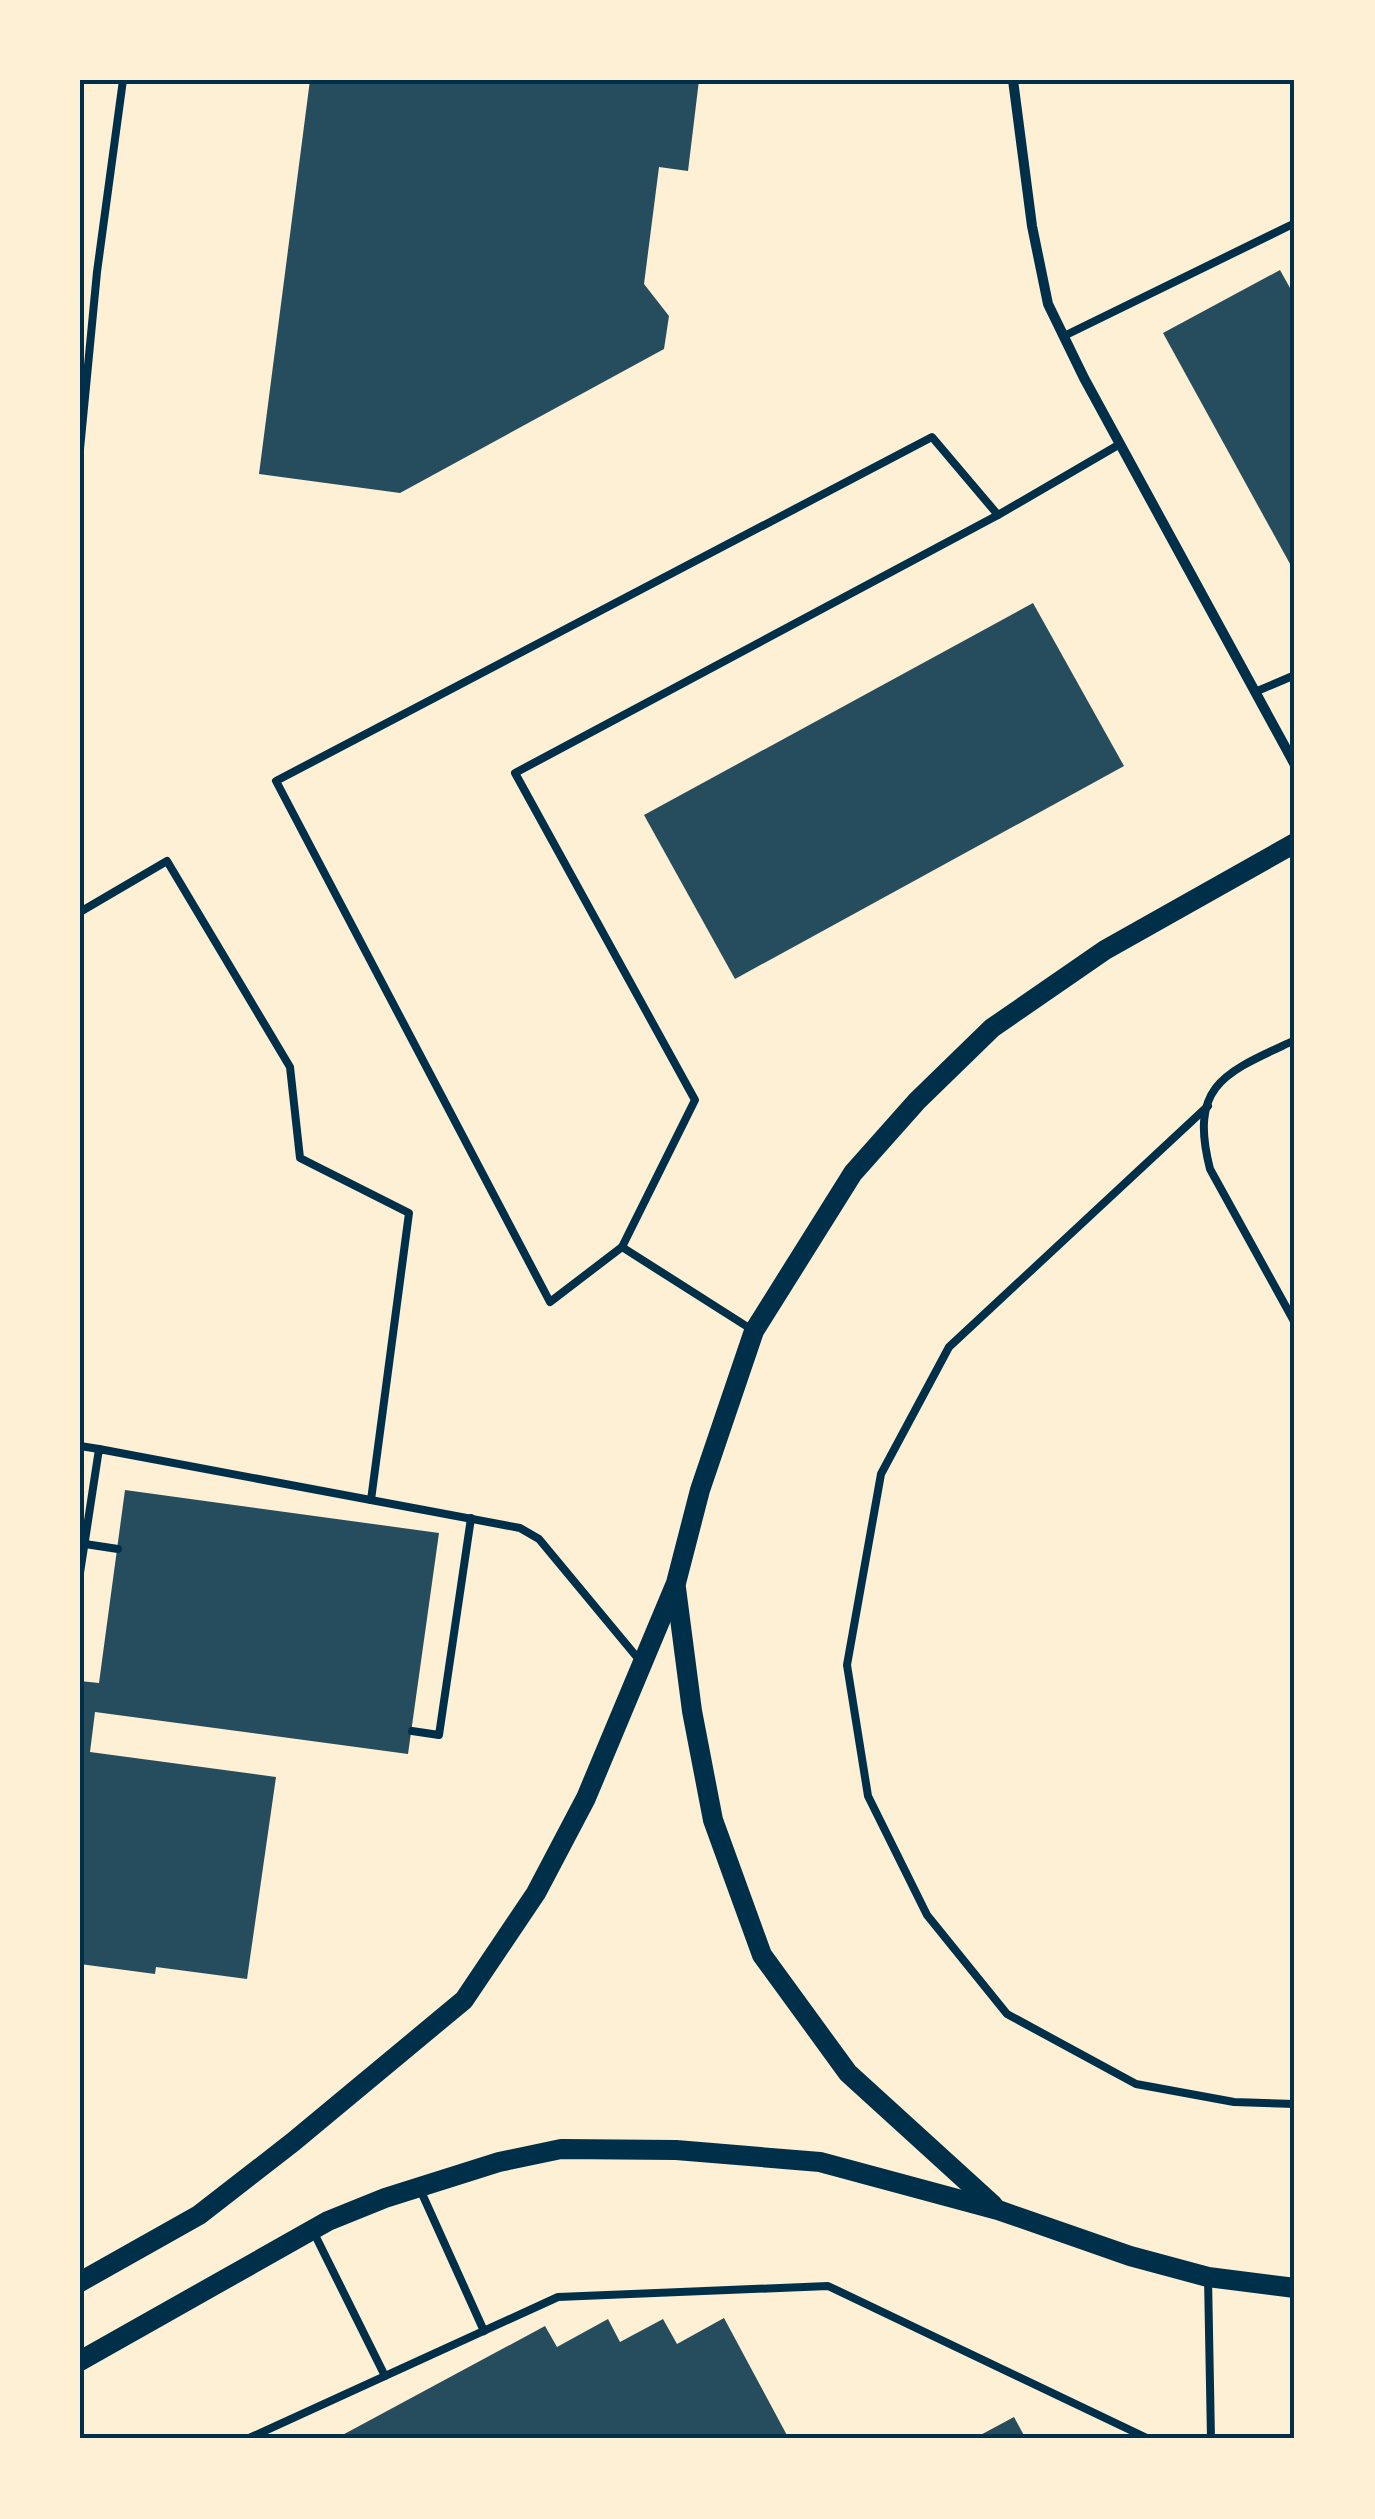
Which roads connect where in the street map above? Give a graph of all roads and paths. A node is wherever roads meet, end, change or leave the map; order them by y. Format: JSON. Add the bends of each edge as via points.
{"nodes":[{"id":1,"x":123,"y":80,"type":"edge"},
{"id":2,"x":1012,"y":80,"type":"edge"},
{"id":3,"x":1295,"y":223,"type":"edge"},
{"id":4,"x":1064,"y":336,"type":"junction"},
{"id":5,"x":1120,"y":444,"type":"junction"},
{"id":6,"x":80,"y":449,"type":"edge"},
{"id":7,"x":998,"y":514,"type":"junction"},
{"id":8,"x":1295,"y":675,"type":"edge"},
{"id":9,"x":1255,"y":692,"type":"junction"},
{"id":10,"x":1295,"y":765,"type":"edge"},
{"id":11,"x":1295,"y":843,"type":"edge"},
{"id":12,"x":80,"y":912,"type":"edge"},
{"id":13,"x":1295,"y":1040,"type":"edge"},
{"id":14,"x":1208,"y":1106,"type":"junction"},
{"id":15,"x":622,"y":1247,"type":"junction"},
{"id":16,"x":1294,"y":1318,"type":"edge"},
{"id":17,"x":754,"y":1331,"type":"junction"},
{"id":18,"x":80,"y":1446,"type":"edge"},
{"id":19,"x":99,"y":1449,"type":"junction"},
{"id":20,"x":371,"y":1500,"type":"junction"},
{"id":21,"x":471,"y":1518,"type":"junction"},
{"id":22,"x":84,"y":1544,"type":"junction"},
{"id":23,"x":118,"y":1549,"type":"dead end"},
{"id":24,"x":80,"y":1573,"type":"edge"},
{"id":25,"x":676,"y":1583,"type":"junction"},
{"id":26,"x":642,"y":1664,"type":"junction"},
{"id":27,"x":412,"y":1731,"type":"dead end"},
{"id":28,"x":1295,"y":2104,"type":"edge"},
{"id":29,"x":419,"y":2188,"type":"junction"},
{"id":30,"x":998,"y":2210,"type":"junction"},
{"id":31,"x":312,"y":2229,"type":"junction"},
{"id":32,"x":1208,"y":2277,"type":"junction"},
{"id":33,"x":80,"y":2282,"type":"edge"},
{"id":34,"x":1295,"y":2288,"type":"edge"},
{"id":35,"x":484,"y":2331,"type":"junction"},
{"id":36,"x":80,"y":2361,"type":"edge"},
{"id":37,"x":385,"y":2376,"type":"junction"},
{"id":38,"x":248,"y":2439,"type":"edge"},
{"id":39,"x":1150,"y":2439,"type":"edge"},
{"id":40,"x":1211,"y":2439,"type":"edge"}],
"edges":[{"from":1,"to":6,"type":"lane"},
{"from":2,"to":4,"type":"street","via":[[1032,226],[1048,304]]},
{"from":3,"to":4,"type":"lane"},
{"from":4,"to":5,"type":"street"},
{"from":5,"to":7,"type":"lane"},
{"from":5,"to":9,"type":"street"},
{"from":7,"to":15,"type":"lane","via":[[515,773],[695,1100]]},
{"from":7,"to":15,"type":"lane","via":[[932,437],[276,781],[550,1302]]},
{"from":8,"to":9,"type":"lane"},
{"from":9,"to":10,"type":"street"},
{"from":11,"to":17,"type":"main road","via":[[1104,950],[992,1028],[852,1173]]},
{"from":12,"to":20,"type":"lane","via":[[167,862],[290,1067],[300,1158],[410,1213]]},
{"from":13,"to":14,"type":"lane","via":[[1238,1068],[1212,1089]]},
{"from":14,"to":16,"type":"lane","via":[[1203,1142],[1210,1170]]},
{"from":14,"to":28,"type":"lane","via":[[949,1347],[881,1474],[847,1666],[868,1796],[927,1915],[1006,2014],[1136,2084],[1234,2102]]},
{"from":15,"to":17,"type":"lane"},
{"from":17,"to":25,"type":"main road"},
{"from":18,"to":19,"type":"lane"},
{"from":19,"to":20,"type":"lane"},
{"from":19,"to":22,"type":"lane"},
{"from":20,"to":21,"type":"lane"},
{"from":21,"to":26,"type":"lane","via":[[539,1538]]},
{"from":21,"to":27,"type":"lane","via":[[438,1735]]},
{"from":22,"to":23,"type":"lane"},
{"from":22,"to":24,"type":"lane"},
{"from":25,"to":26,"type":"main road"},
{"from":25,"to":30,"type":"main road","via":[[713,1820],[762,1955],[848,2073]]},
{"from":26,"to":33,"type":"main road","via":[[586,1798],[536,1893],[464,2000],[199,2215]]},
{"from":29,"to":30,"type":"main road","via":[[561,2148],[676,2150],[820,2162]]},
{"from":29,"to":31,"type":"main road"},
{"from":29,"to":35,"type":"lane"},
{"from":30,"to":32,"type":"main road"},
{"from":31,"to":36,"type":"main road"},
{"from":31,"to":37,"type":"lane"},
{"from":32,"to":34,"type":"main road"},
{"from":32,"to":40,"type":"lane"},
{"from":35,"to":37,"type":"lane"},
{"from":35,"to":39,"type":"lane","via":[[558,2298],[828,2286]]},
{"from":37,"to":38,"type":"lane"}]}
